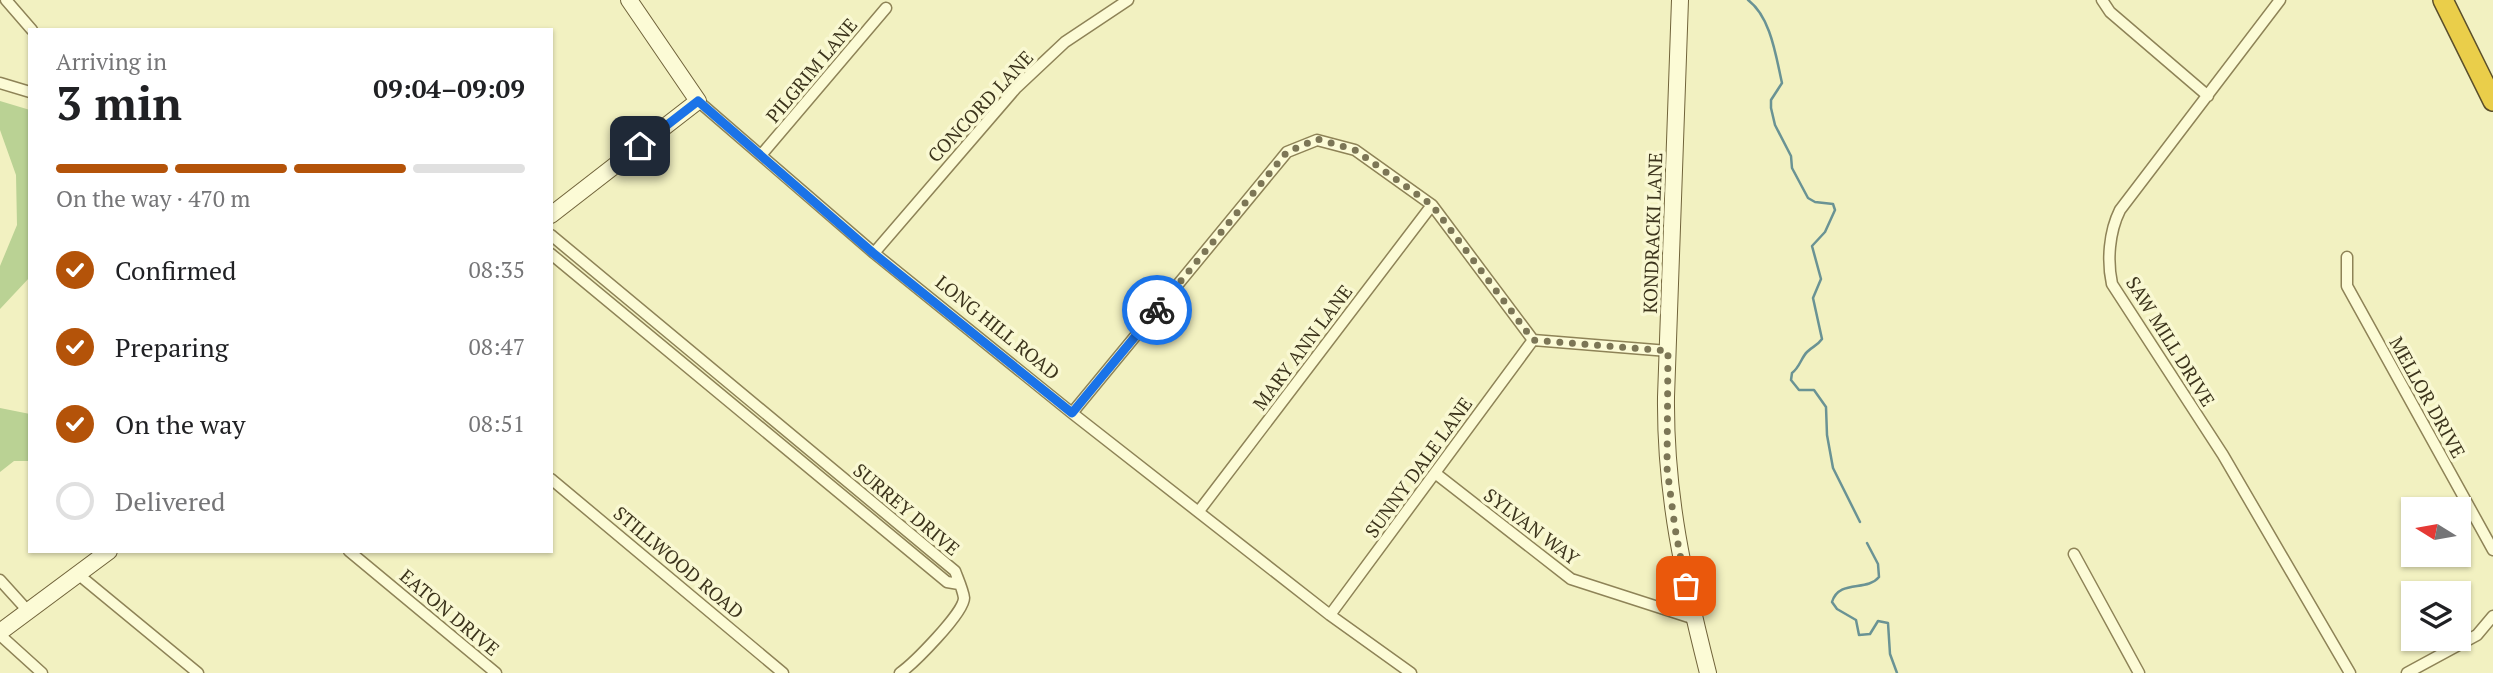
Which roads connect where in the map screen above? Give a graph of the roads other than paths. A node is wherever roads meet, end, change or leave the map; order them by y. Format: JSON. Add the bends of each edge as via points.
{"nodes":[{"id":1,"x":6,"y":0,"type":"edge"},
{"id":2,"x":629,"y":0,"type":"edge"},
{"id":3,"x":1128,"y":0,"type":"edge"},
{"id":4,"x":1680,"y":0,"type":"edge"},
{"id":5,"x":2102,"y":0,"type":"edge"},
{"id":6,"x":2280,"y":0,"type":"edge"},
{"id":7,"x":2443,"y":0,"type":"edge"},
{"id":8,"x":886,"y":8,"type":"dead end"},
{"id":9,"x":30,"y":28,"type":"edge"},
{"id":10,"x":0,"y":83,"type":"edge"},
{"id":11,"x":28,"y":91,"type":"edge"},
{"id":12,"x":2208,"y":96,"type":"junction"},
{"id":13,"x":698,"y":101,"type":"junction"},
{"id":14,"x":2493,"y":101,"type":"edge"},
{"id":15,"x":762,"y":154,"type":"junction"},
{"id":16,"x":1432,"y":205,"type":"junction"},
{"id":17,"x":553,"y":213,"type":"edge"},
{"id":18,"x":553,"y":237,"type":"edge"},
{"id":19,"x":873,"y":253,"type":"junction"},
{"id":20,"x":553,"y":256,"type":"edge"},
{"id":21,"x":2347,"y":257,"type":"dead end"},
{"id":22,"x":1533,"y":340,"type":"junction"},
{"id":23,"x":1668,"y":351,"type":"junction"},
{"id":24,"x":1072,"y":413,"type":"junction"},
{"id":25,"x":1435,"y":473,"type":"junction"},
{"id":26,"x":553,"y":481,"type":"edge"},
{"id":27,"x":1199,"y":511,"type":"junction"},
{"id":28,"x":2493,"y":550,"type":"edge"},
{"id":29,"x":106,"y":553,"type":"edge"},
{"id":30,"x":351,"y":553,"type":"edge"},
{"id":31,"x":2074,"y":554,"type":"dead end"},
{"id":32,"x":79,"y":575,"type":"junction"},
{"id":33,"x":0,"y":580,"type":"edge"},
{"id":34,"x":959,"y":584,"type":"junction"},
{"id":35,"x":28,"y":611,"type":"junction"},
{"id":36,"x":1330,"y":615,"type":"junction"},
{"id":37,"x":2493,"y":616,"type":"edge"},
{"id":38,"x":1695,"y":619,"type":"junction"},
{"id":39,"x":0,"y":633,"type":"edge"},
{"id":40,"x":42,"y":673,"type":"edge"},
{"id":41,"x":198,"y":673,"type":"edge"},
{"id":42,"x":496,"y":673,"type":"edge"},
{"id":43,"x":783,"y":673,"type":"edge"},
{"id":44,"x":900,"y":673,"type":"edge"},
{"id":45,"x":1411,"y":673,"type":"edge"},
{"id":46,"x":1708,"y":673,"type":"edge"},
{"id":47,"x":2139,"y":673,"type":"edge"},
{"id":48,"x":2350,"y":673,"type":"edge"},
{"id":49,"x":2407,"y":673,"type":"edge"}],
"edges":[{"from":1,"to":9,"type":"street"},
{"from":2,"to":13,"type":"main road","name":"LONG HILL ROAD"},
{"from":3,"to":19,"type":"street","name":"CONCORD LANE","via":[[1065,42],[1016,88]]},
{"from":4,"to":23,"type":"main road","name":"KONDRACKI LANE"},
{"from":5,"to":12,"type":"street","via":[[2110,12]]},
{"from":6,"to":12,"type":"street","name":"SAW MILL DRIVE"},
{"from":7,"to":14,"type":"highway"},
{"from":8,"to":15,"type":"street","name":"PILGRIM LANE"},
{"from":10,"to":11,"type":"street"},
{"from":12,"to":48,"type":"street","name":"SAW MILL DRIVE","via":[[2118,215],[2109,258],[2112,284],[2223,455]]},
{"from":13,"to":15,"type":"street","name":"LONG HILL ROAD"},
{"from":13,"to":17,"type":"main road"},
{"from":15,"to":19,"type":"street","name":"LONG HILL ROAD"},
{"from":16,"to":22,"type":"street"},
{"from":16,"to":24,"type":"street","via":[[1355,150],[1317,139],[1287,152]]},
{"from":16,"to":27,"type":"street","name":"MARY ANN LANE"},
{"from":18,"to":34,"type":"street","name":"SURREY DRIVE","via":[[955,571]]},
{"from":19,"to":24,"type":"street","name":"LONG HILL ROAD"},
{"from":20,"to":34,"type":"street","name":"SURREY DRIVE","via":[[947,582]]},
{"from":21,"to":28,"type":"street","name":"MELLOR DRIVE","via":[[2347,286]]},
{"from":22,"to":23,"type":"street"},
{"from":22,"to":25,"type":"street","name":"SUNNY DALE LANE"},
{"from":23,"to":38,"type":"main road","name":"KONDRACKI LANE","via":[[1669,485]]},
{"from":24,"to":27,"type":"street","name":"LONG HILL ROAD"},
{"from":25,"to":36,"type":"street","name":"SUNNY DALE LANE"},
{"from":25,"to":38,"type":"street","name":"SYLVAN WAY","via":[[1571,579]]},
{"from":26,"to":43,"type":"street","name":"STILLWOOD ROAD"},
{"from":27,"to":36,"type":"street","name":"LONG HILL ROAD"},
{"from":29,"to":32,"type":"main road"},
{"from":30,"to":42,"type":"street","name":"EATON DRIVE"},
{"from":31,"to":47,"type":"street"},
{"from":32,"to":35,"type":"main road"},
{"from":32,"to":41,"type":"street"},
{"from":33,"to":35,"type":"street"},
{"from":34,"to":44,"type":"street","via":[[964,598],[960,609],[919,659]]},
{"from":35,"to":39,"type":"main road"},
{"from":36,"to":45,"type":"street","name":"LONG HILL ROAD"},
{"from":37,"to":49,"type":"street","via":[[2477,635]]},
{"from":38,"to":46,"type":"main road","name":"KONDRACKI LANE"},
{"from":39,"to":40,"type":"street"}]}
